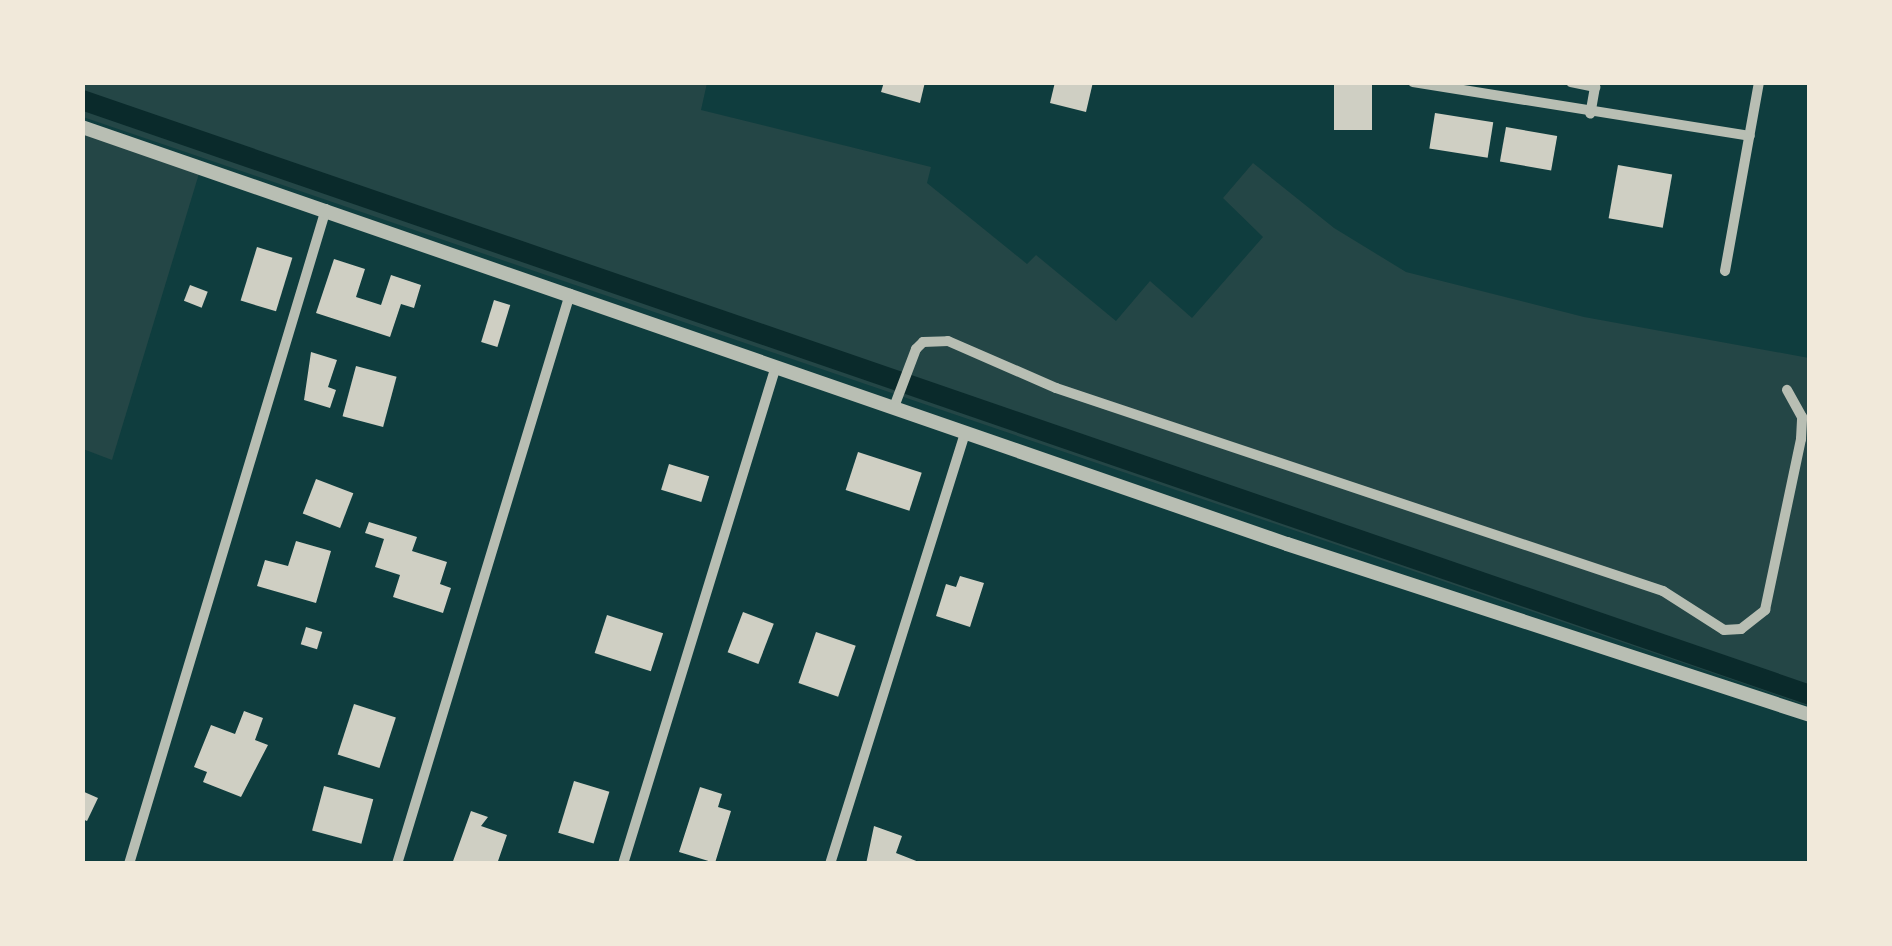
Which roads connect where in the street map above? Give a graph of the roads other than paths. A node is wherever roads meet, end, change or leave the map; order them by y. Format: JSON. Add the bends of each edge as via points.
{"nodes":[{"id":1,"x":1413,"y":82,"type":"edge"},
{"id":2,"x":1571,"y":82,"type":"edge"},
{"id":3,"x":1760,"y":82,"type":"edge"},
{"id":4,"x":1590,"y":114,"type":"junction"},
{"id":5,"x":82,"y":128,"type":"edge"},
{"id":6,"x":1750,"y":136,"type":"junction"},
{"id":7,"x":326,"y":209,"type":"junction"},
{"id":8,"x":1725,"y":271,"type":"dead end"},
{"id":9,"x":570,"y":294,"type":"junction"},
{"id":10,"x":776,"y":366,"type":"junction"},
{"id":11,"x":1787,"y":390,"type":"dead end"},
{"id":12,"x":894,"y":407,"type":"junction"},
{"id":13,"x":965,"y":432,"type":"junction"},
{"id":14,"x":1810,"y":715,"type":"edge"},
{"id":15,"x":130,"y":864,"type":"edge"},
{"id":16,"x":396,"y":864,"type":"edge"},
{"id":17,"x":623,"y":864,"type":"edge"},
{"id":18,"x":830,"y":864,"type":"edge"}],
"edges":[{"from":1,"to":4,"type":"street"},
{"from":2,"to":4,"type":"street","via":[[1595,87]]},
{"from":3,"to":6,"type":"street"},
{"from":4,"to":6,"type":"street"},
{"from":5,"to":7,"type":"street"},
{"from":6,"to":8,"type":"street"},
{"from":7,"to":9,"type":"street"},
{"from":7,"to":15,"type":"street"},
{"from":9,"to":10,"type":"street"},
{"from":9,"to":16,"type":"street"},
{"from":10,"to":12,"type":"street"},
{"from":10,"to":17,"type":"street"},
{"from":11,"to":12,"type":"street","via":[[1802,417],[1802,439],[1765,610],[1741,629],[1724,630],[1663,590],[1056,388],[948,341],[923,342]]},
{"from":12,"to":13,"type":"street"},
{"from":13,"to":14,"type":"street"},
{"from":13,"to":18,"type":"street"}]}
